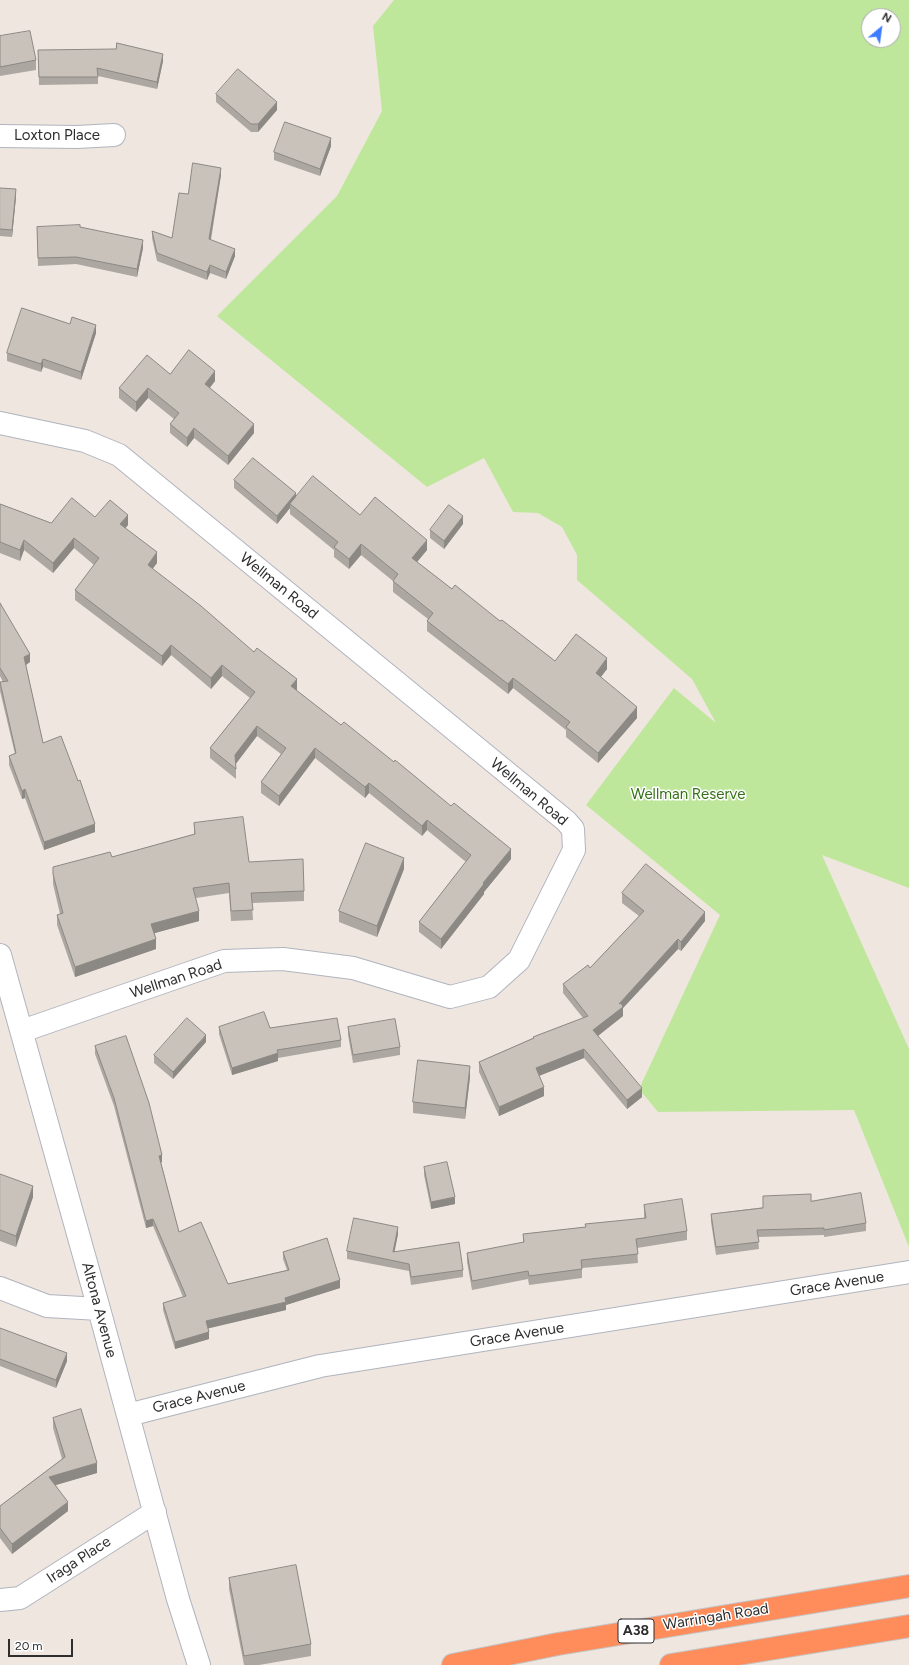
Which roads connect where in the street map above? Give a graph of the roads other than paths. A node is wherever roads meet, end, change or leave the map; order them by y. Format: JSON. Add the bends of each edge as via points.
{"nodes":[{"id":1,"x":114,"y":135,"type":"dead end"},
{"id":2,"x":0,"y":136,"type":"edge"},
{"id":3,"x":0,"y":423,"type":"edge"},
{"id":4,"x":2,"y":967,"type":"edge"},
{"id":5,"x":22,"y":1031,"type":"junction"},
{"id":6,"x":909,"y":1272,"type":"edge"},
{"id":7,"x":0,"y":1288,"type":"edge"},
{"id":8,"x":99,"y":1309,"type":"junction"},
{"id":9,"x":128,"y":1415,"type":"junction"},
{"id":10,"x":155,"y":1512,"type":"junction"},
{"id":11,"x":909,"y":1586,"type":"edge"},
{"id":12,"x":0,"y":1600,"type":"edge"},
{"id":13,"x":909,"y":1626,"type":"edge"},
{"id":14,"x":199,"y":1665,"type":"edge"},
{"id":15,"x":453,"y":1665,"type":"edge"},
{"id":16,"x":671,"y":1665,"type":"edge"}],
"edges":[{"from":1,"to":2,"type":"street","name":"Loxton Place"},
{"from":3,"to":5,"type":"street","name":"Wellman Road","via":[[85,441],[120,455],[566,821],[573,829],[574,850],[519,960],[489,987],[450,997],[353,968],[283,959],[224,962]]},
{"from":4,"to":5,"type":"street","name":"Altona Avenue"},
{"from":5,"to":8,"type":"street","name":"Altona Avenue"},
{"from":6,"to":9,"type":"street","name":"Grace Avenue","via":[[320,1366]]},
{"from":7,"to":8,"type":"street","via":[[47,1306]]},
{"from":8,"to":9,"type":"street","name":"Altona Avenue"},
{"from":9,"to":10,"type":"street","name":"Altona Avenue"},
{"from":10,"to":12,"type":"street","name":"Iraga Place","via":[[20,1598]]},
{"from":10,"to":14,"type":"street","name":"Altona Avenue"},
{"from":11,"to":15,"type":"highway","name":"Warringah Road","number":"A38","via":[[558,1644]]},
{"from":13,"to":16,"type":"highway"}]}
